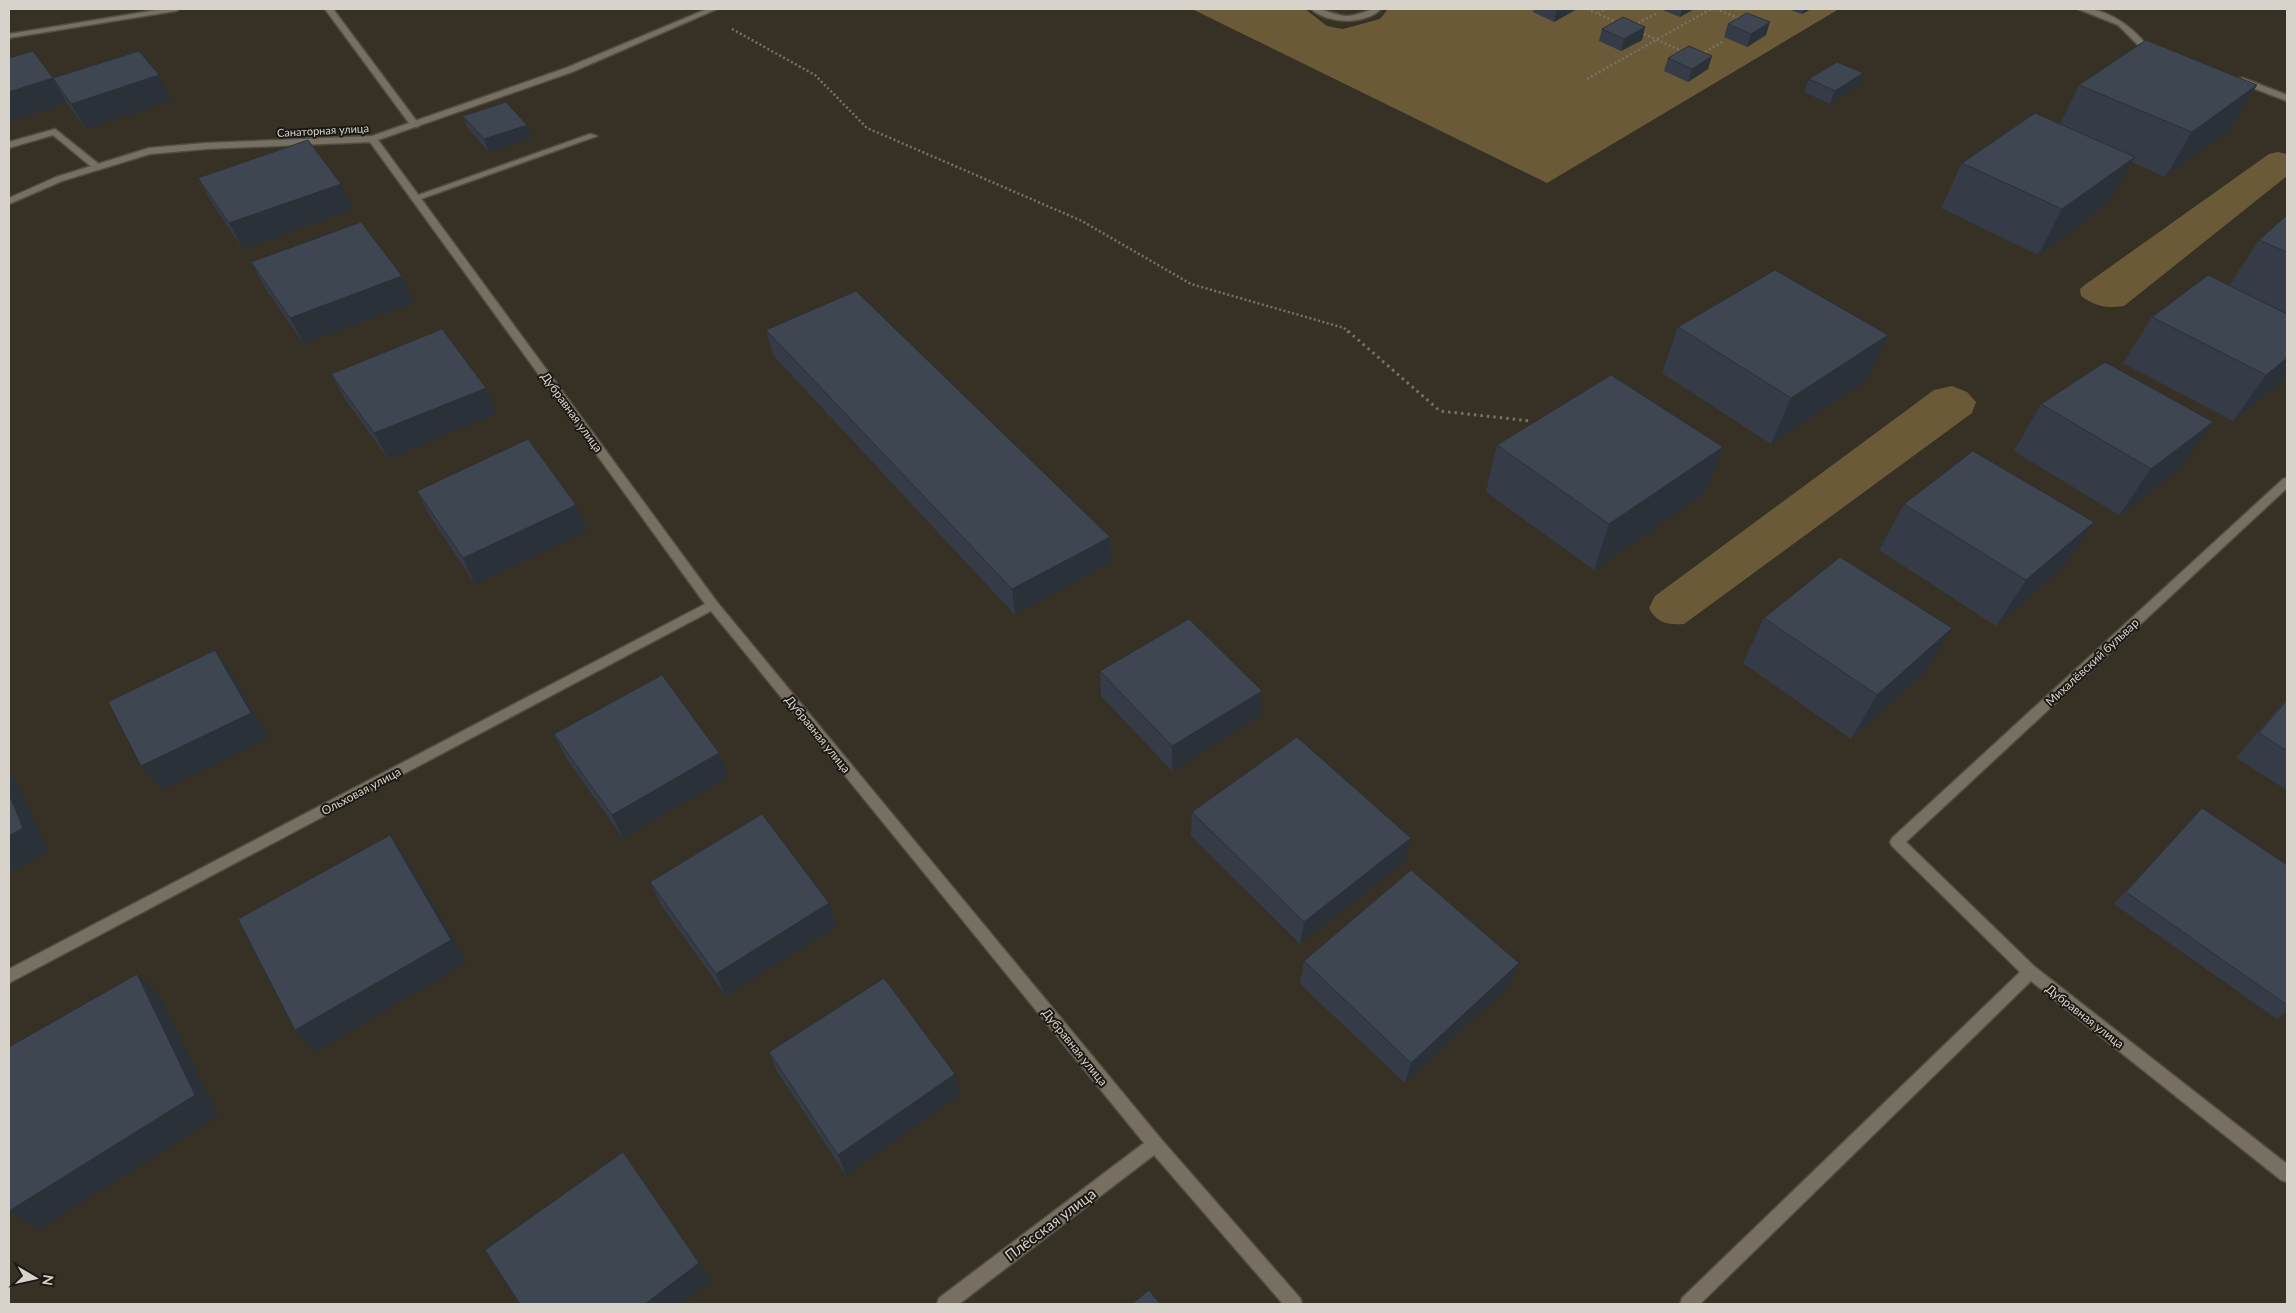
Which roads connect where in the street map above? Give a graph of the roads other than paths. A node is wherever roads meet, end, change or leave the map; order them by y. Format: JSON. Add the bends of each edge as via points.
{"nodes":[{"id":1,"x":176,"y":9,"type":"edge"},
{"id":2,"x":329,"y":9,"type":"edge"},
{"id":3,"x":713,"y":9,"type":"edge"},
{"id":4,"x":1315,"y":9,"type":"edge"},
{"id":5,"x":1377,"y":9,"type":"edge"},
{"id":6,"x":2082,"y":9,"type":"edge"},
{"id":7,"x":9,"y":36,"type":"edge"},
{"id":8,"x":2150,"y":46,"type":"edge"},
{"id":9,"x":2232,"y":77,"type":"edge"},
{"id":10,"x":2287,"y":98,"type":"edge"},
{"id":11,"x":415,"y":125,"type":"junction"},
{"id":12,"x":593,"y":136,"type":"dead end"},
{"id":13,"x":373,"y":139,"type":"junction"},
{"id":14,"x":9,"y":145,"type":"edge"},
{"id":15,"x":97,"y":167,"type":"junction"},
{"id":16,"x":415,"y":198,"type":"junction"},
{"id":17,"x":9,"y":201,"type":"edge"},
{"id":18,"x":2287,"y":482,"type":"edge"},
{"id":19,"x":713,"y":605,"type":"junction"},
{"id":20,"x":1897,"y":842,"type":"joint"},
{"id":21,"x":2030,"y":972,"type":"junction"},
{"id":22,"x":9,"y":976,"type":"edge"},
{"id":23,"x":1155,"y":1144,"type":"junction"},
{"id":24,"x":2287,"y":1174,"type":"edge"},
{"id":25,"x":945,"y":1304,"type":"edge"},
{"id":26,"x":1294,"y":1304,"type":"edge"},
{"id":27,"x":1688,"y":1304,"type":"edge"}],
"edges":[{"from":1,"to":7,"type":"street"},
{"from":2,"to":11,"type":"street"},
{"from":3,"to":11,"type":"street","name":"Санаторная улица","via":[[569,70]]},
{"from":4,"to":5,"type":"street","via":[[1344,18],[1367,15]]},
{"from":6,"to":8,"type":"street","via":[[2121,23]]},
{"from":9,"to":10,"type":"street"},
{"from":11,"to":13,"type":"street","name":"Санаторная улица"},
{"from":12,"to":16,"type":"street"},
{"from":13,"to":15,"type":"street","name":"Санаторная улица","via":[[159,150]]},
{"from":13,"to":16,"type":"street","name":"Дубравная улица"},
{"from":14,"to":15,"type":"street","via":[[55,132]]},
{"from":15,"to":17,"type":"street","name":"Санаторная улица","via":[[59,178]]},
{"from":16,"to":19,"type":"street","name":"Дубравная улица"},
{"from":18,"to":20,"type":"street","name":"Михалёвский бульвар"},
{"from":19,"to":22,"type":"street","name":"Ольховая улица"},
{"from":19,"to":23,"type":"street","name":"Дубравная улица"},
{"from":20,"to":21,"type":"street","name":"Дубравная улица"},
{"from":21,"to":24,"type":"street","name":"Дубравная улица"},
{"from":21,"to":27,"type":"street"},
{"from":23,"to":25,"type":"street","name":"Плёсская улица"},
{"from":23,"to":26,"type":"street","name":"Дубравная улица"}]}
